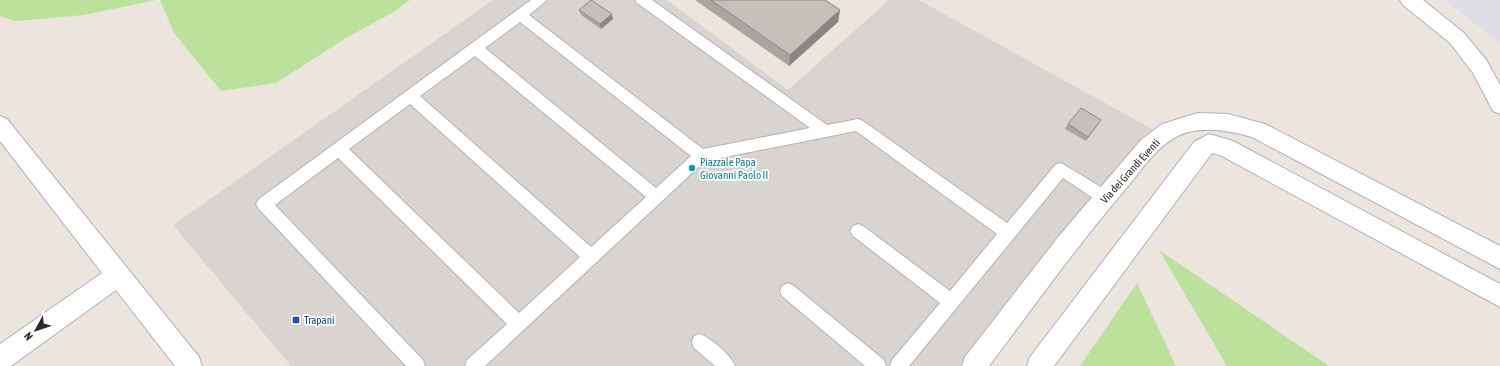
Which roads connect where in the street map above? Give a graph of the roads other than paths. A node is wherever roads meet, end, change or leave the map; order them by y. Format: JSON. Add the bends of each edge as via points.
{"nodes":[{"id":1,"x":540,"y":0,"type":"edge"},
{"id":2,"x":642,"y":0,"type":"edge"},
{"id":3,"x":1410,"y":0,"type":"edge"},
{"id":4,"x":520,"y":15,"type":"junction"},
{"id":5,"x":475,"y":48,"type":"junction"},
{"id":6,"x":410,"y":96,"type":"junction"},
{"id":7,"x":1500,"y":104,"type":"edge"},
{"id":8,"x":0,"y":125,"type":"edge"},
{"id":9,"x":825,"y":131,"type":"junction"},
{"id":10,"x":339,"y":149,"type":"junction"},
{"id":11,"x":701,"y":156,"type":"junction"},
{"id":12,"x":656,"y":197,"type":"junction"},
{"id":13,"x":1104,"y":197,"type":"junction"},
{"id":14,"x":858,"y":231,"type":"dead end"},
{"id":15,"x":1008,"y":233,"type":"junction"},
{"id":16,"x":1455,"y":234,"type":"junction"},
{"id":17,"x":591,"y":257,"type":"junction"},
{"id":18,"x":1500,"y":258,"type":"edge"},
{"id":19,"x":1442,"y":264,"type":"junction"},
{"id":20,"x":118,"y":275,"type":"junction"},
{"id":21,"x":788,"y":291,"type":"dead end"},
{"id":22,"x":1500,"y":296,"type":"edge"},
{"id":23,"x":951,"y":302,"type":"junction"},
{"id":24,"x":519,"y":324,"type":"junction"},
{"id":25,"x":700,"y":342,"type":"dead end"},
{"id":26,"x":0,"y":359,"type":"edge"},
{"id":27,"x":190,"y":366,"type":"edge"},
{"id":28,"x":416,"y":366,"type":"edge"},
{"id":29,"x":473,"y":366,"type":"edge"},
{"id":30,"x":727,"y":366,"type":"edge"},
{"id":31,"x":878,"y":366,"type":"edge"},
{"id":32,"x":898,"y":366,"type":"edge"},
{"id":33,"x":974,"y":366,"type":"edge"},
{"id":34,"x":1039,"y":366,"type":"edge"}],
"edges":[{"from":1,"to":4,"type":"lane"},
{"from":2,"to":9,"type":"lane"},
{"from":3,"to":7,"type":"street","via":[[1457,38],[1480,67]]},
{"from":4,"to":5,"type":"lane"},
{"from":4,"to":11,"type":"lane"},
{"from":5,"to":6,"type":"lane"},
{"from":5,"to":12,"type":"lane"},
{"from":6,"to":10,"type":"lane"},
{"from":6,"to":17,"type":"lane"},
{"from":8,"to":20,"type":"street"},
{"from":9,"to":11,"type":"lane"},
{"from":9,"to":15,"type":"lane","via":[[858,125]]},
{"from":10,"to":24,"type":"lane"},
{"from":10,"to":28,"type":"lane","via":[[264,204]]},
{"from":11,"to":12,"type":"lane"},
{"from":12,"to":17,"type":"lane"},
{"from":13,"to":15,"type":"lane","via":[[1061,169]]},
{"from":13,"to":16,"type":"street","name":"Via dei Grandi Eventi","via":[[1155,140],[1176,127],[1227,121],[1258,130]]},
{"from":13,"to":33,"type":"street","name":"Via dei Grandi Eventi"},
{"from":14,"to":23,"type":"lane"},
{"from":15,"to":23,"type":"lane"},
{"from":16,"to":18,"type":"street","name":"Via dei Grandi Eventi"},
{"from":16,"to":19,"type":"street"},
{"from":17,"to":24,"type":"lane"},
{"from":19,"to":22,"type":"street"},
{"from":19,"to":34,"type":"street","via":[[1225,147],[1209,143],[1202,148]]},
{"from":20,"to":26,"type":"street"},
{"from":20,"to":27,"type":"street"},
{"from":21,"to":31,"type":"lane"},
{"from":23,"to":32,"type":"lane"},
{"from":24,"to":29,"type":"lane"},
{"from":25,"to":30,"type":"lane"}]}
